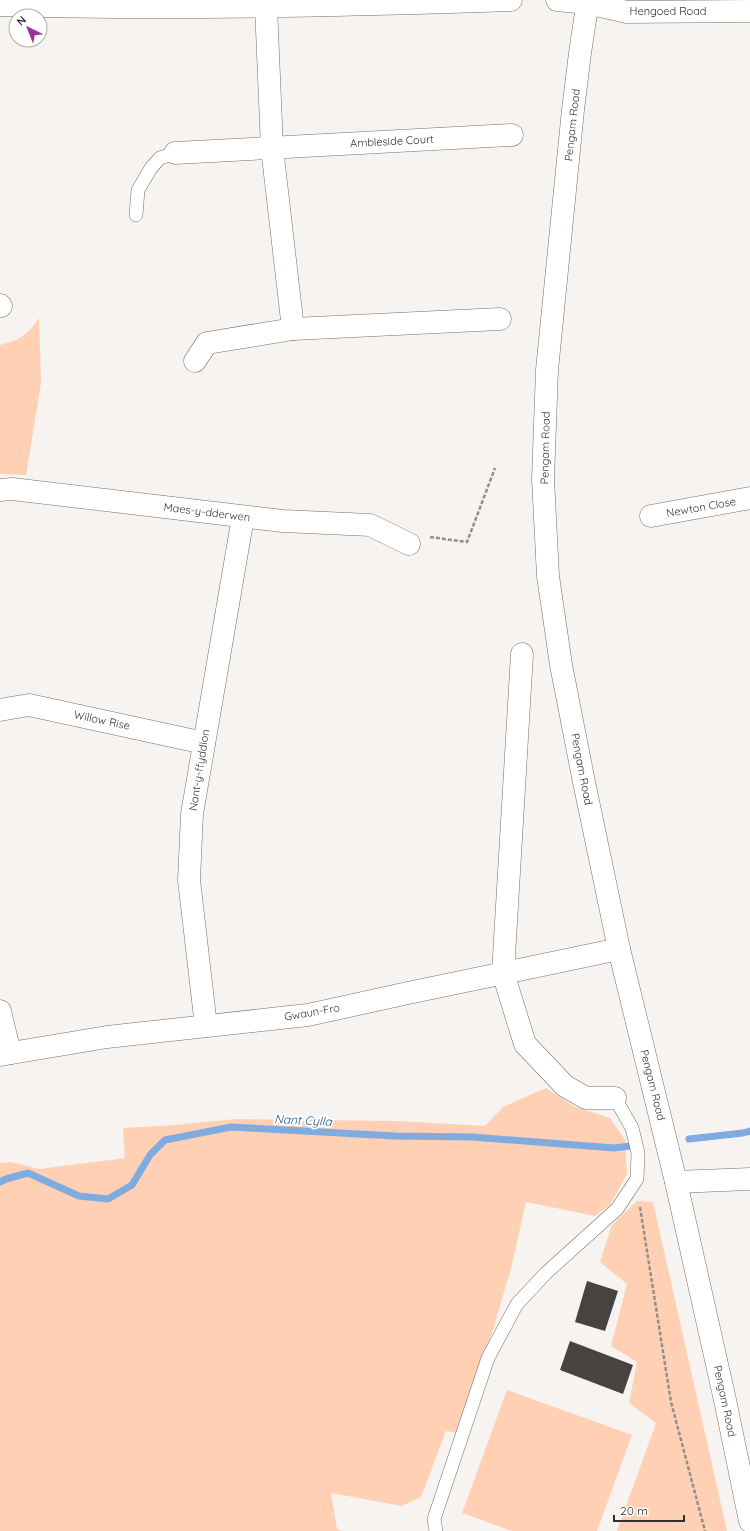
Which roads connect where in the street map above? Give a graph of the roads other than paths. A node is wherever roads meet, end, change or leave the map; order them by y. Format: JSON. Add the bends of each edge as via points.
{"nodes":[{"id":1,"x":511,"y":0,"type":"edge"},
{"id":2,"x":557,"y":0,"type":"edge"},
{"id":3,"x":407,"y":2,"type":"edge"},
{"id":4,"x":587,"y":2,"type":"edge"},
{"id":5,"x":159,"y":4,"type":"edge"},
{"id":6,"x":0,"y":5,"type":"edge"},
{"id":7,"x":688,"y":5,"type":"edge"},
{"id":8,"x":266,"y":6,"type":"junction"},
{"id":9,"x":750,"y":11,"type":"edge"},
{"id":10,"x":512,"y":135,"type":"dead end"},
{"id":11,"x":272,"y":148,"type":"junction"},
{"id":12,"x":176,"y":153,"type":"joint"},
{"id":13,"x":136,"y":215,"type":"dead end"},
{"id":14,"x":500,"y":319,"type":"dead end"},
{"id":15,"x":293,"y":329,"type":"junction"},
{"id":16,"x":195,"y":362,"type":"dead end"},
{"id":17,"x":0,"y":490,"type":"edge"},
{"id":18,"x":750,"y":498,"type":"edge"},
{"id":19,"x":651,"y":516,"type":"dead end"},
{"id":20,"x":243,"y":517,"type":"junction"},
{"id":21,"x":409,"y":544,"type":"road end"},
{"id":22,"x":522,"y":654,"type":"dead end"},
{"id":23,"x":0,"y":710,"type":"edge"},
{"id":24,"x":204,"y":743,"type":"junction"},
{"id":25,"x":620,"y":949,"type":"junction"},
{"id":26,"x":504,"y":973,"type":"junction"},
{"id":27,"x":0,"y":1011,"type":"edge"},
{"id":28,"x":206,"y":1026,"type":"junction"},
{"id":29,"x":5,"y":1054,"type":"edge"},
{"id":30,"x":614,"y":1098,"type":"joint"},
{"id":31,"x":750,"y":1179,"type":"edge"},
{"id":32,"x":676,"y":1182,"type":"junction"},
{"id":33,"x":750,"y":1521,"type":"edge"},
{"id":34,"x":436,"y":1531,"type":"edge"}],
"edges":[{"from":1,"to":3,"type":"street"},
{"from":2,"to":4,"type":"street","name":"Hengoed Road"},
{"from":3,"to":8,"type":"street"},
{"from":4,"to":7,"type":"street","name":"Hengoed Road","via":[[627,12]]},
{"from":4,"to":25,"type":"street","name":"Pengam Road","via":[[577,75],[547,370],[544,479],[548,576],[561,665]]},
{"from":5,"to":6,"type":"street","via":[[89,8]]},
{"from":5,"to":8,"type":"street"},
{"from":7,"to":9,"type":"street","name":"Hengoed Road"},
{"from":8,"to":11,"type":"street"},
{"from":10,"to":11,"type":"street","name":"Ambleside Court"},
{"from":11,"to":12,"type":"street","name":"Ambleside Court"},
{"from":11,"to":15,"type":"street"},
{"from":12,"to":13,"type":"lane","via":[[160,158],[151,168],[138,190]]},
{"from":14,"to":15,"type":"street"},
{"from":15,"to":16,"type":"street","via":[[207,343]]},
{"from":17,"to":20,"type":"street","name":"Maes-y-dderwen","via":[[12,489]]},
{"from":18,"to":19,"type":"street","name":"Newton Close"},
{"from":20,"to":21,"type":"street","name":"Maes-y-dderwen","via":[[282,522],[370,525]]},
{"from":20,"to":24,"type":"street","name":"Nant-y-ffyddlon"},
{"from":22,"to":26,"type":"street"},
{"from":23,"to":24,"type":"street","name":"Willow Rise","via":[[29,705]]},
{"from":24,"to":28,"type":"street","name":"Nant-y-ffyddlon","via":[[192,814],[189,880]]},
{"from":25,"to":26,"type":"street","name":"Gwaun-Fro"},
{"from":25,"to":32,"type":"street","name":"Pengam Road"},
{"from":26,"to":28,"type":"street","name":"Gwaun-Fro","via":[[308,1015]]},
{"from":26,"to":30,"type":"street","via":[[525,1044],[565,1086],[586,1098]]},
{"from":27,"to":29,"type":"street"},
{"from":28,"to":29,"type":"street","name":"Gwaun-Fro","via":[[107,1037]]},
{"from":30,"to":34,"type":"lane","via":[[632,1128],[638,1153],[637,1180],[617,1209],[546,1272],[517,1304],[488,1358],[434,1519]]},
{"from":31,"to":32,"type":"street"},
{"from":32,"to":33,"type":"street","name":"Pengam Road"}]}
